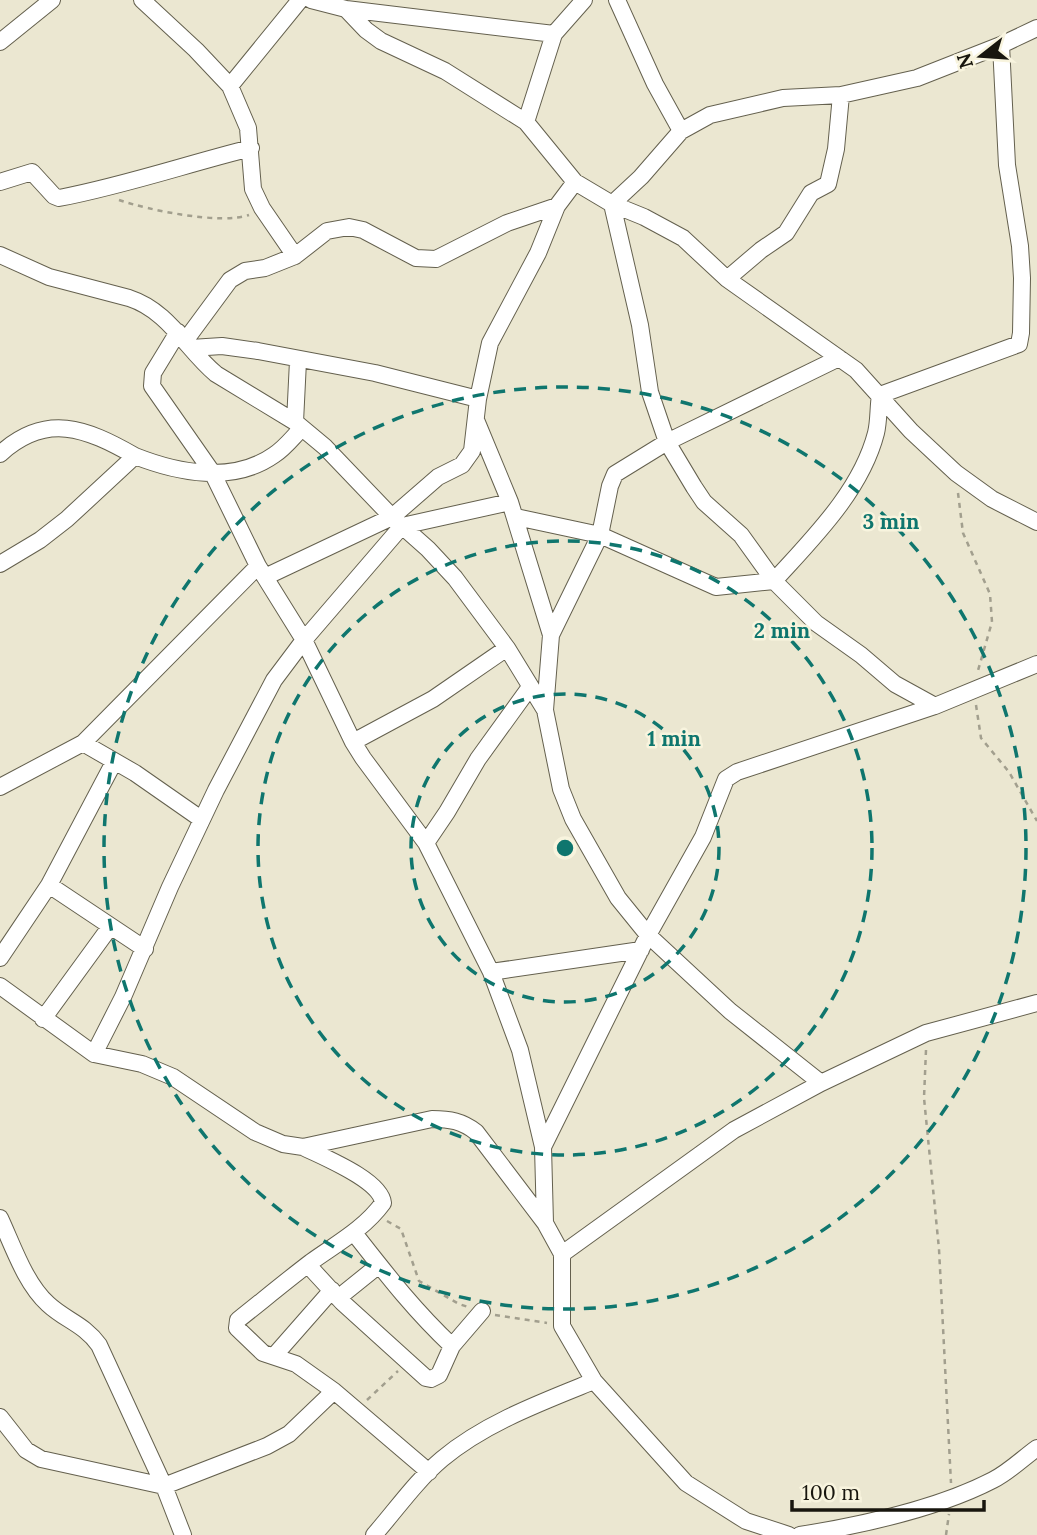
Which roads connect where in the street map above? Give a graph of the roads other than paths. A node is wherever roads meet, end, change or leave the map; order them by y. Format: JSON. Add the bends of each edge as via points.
{"nodes":[{"id":1,"x":52,"y":0,"type":"edge"},
{"id":2,"x":142,"y":0,"type":"edge"},
{"id":3,"x":300,"y":0,"type":"edge"},
{"id":4,"x":311,"y":0,"type":"edge"},
{"id":5,"x":584,"y":0,"type":"edge"},
{"id":6,"x":617,"y":0,"type":"edge"},
{"id":7,"x":346,"y":9,"type":"junction"},
{"id":8,"x":1037,"y":28,"type":"edge"},
{"id":9,"x":555,"y":33,"type":"junction"},
{"id":10,"x":0,"y":42,"type":"edge"},
{"id":11,"x":1001,"y":45,"type":"junction"},
{"id":12,"x":230,"y":86,"type":"junction"},
{"id":13,"x":841,"y":95,"type":"junction"},
{"id":14,"x":526,"y":122,"type":"junction"},
{"id":15,"x":681,"y":131,"type":"junction"},
{"id":16,"x":251,"y":148,"type":"junction"},
{"id":17,"x":0,"y":182,"type":"edge"},
{"id":18,"x":575,"y":182,"type":"junction"},
{"id":19,"x":612,"y":204,"type":"junction"},
{"id":20,"x":557,"y":206,"type":"junction"},
{"id":21,"x":0,"y":255,"type":"edge"},
{"id":22,"x":295,"y":256,"type":"junction"},
{"id":23,"x":727,"y":279,"type":"junction"},
{"id":24,"x":185,"y":340,"type":"junction"},
{"id":25,"x":839,"y":358,"type":"junction"},
{"id":26,"x":298,"y":361,"type":"junction"},
{"id":27,"x":880,"y":395,"type":"junction"},
{"id":28,"x":478,"y":399,"type":"junction"},
{"id":29,"x":475,"y":420,"type":"junction"},
{"id":30,"x":299,"y":425,"type":"junction"},
{"id":31,"x":667,"y":442,"type":"junction"},
{"id":32,"x":0,"y":454,"type":"edge"},
{"id":33,"x":135,"y":456,"type":"junction"},
{"id":34,"x":212,"y":472,"type":"junction"},
{"id":35,"x":513,"y":509,"type":"junction"},
{"id":36,"x":397,"y":522,"type":"junction"},
{"id":37,"x":1037,"y":522,"type":"edge"},
{"id":38,"x":600,"y":535,"type":"junction"},
{"id":39,"x":0,"y":565,"type":"edge"},
{"id":40,"x":262,"y":572,"type":"junction"},
{"id":41,"x":774,"y":581,"type":"junction"},
{"id":42,"x":551,"y":635,"type":"junction"},
{"id":43,"x":304,"y":640,"type":"junction"},
{"id":44,"x":507,"y":648,"type":"junction"},
{"id":45,"x":1037,"y":664,"type":"edge"},
{"id":46,"x":530,"y":687,"type":"junction"},
{"id":47,"x":935,"y":706,"type":"junction"},
{"id":48,"x":545,"y":710,"type":"junction"},
{"id":49,"x":353,"y":742,"type":"junction"},
{"id":50,"x":83,"y":743,"type":"junction"},
{"id":51,"x":114,"y":762,"type":"junction"},
{"id":52,"x":0,"y":787,"type":"edge"},
{"id":53,"x":201,"y":820,"type":"junction"},
{"id":54,"x":426,"y":843,"type":"junction"},
{"id":55,"x":49,"y":885,"type":"junction"},
{"id":56,"x":110,"y":927,"type":"junction"},
{"id":57,"x":644,"y":942,"type":"junction"},
{"id":58,"x":145,"y":949,"type":"junction"},
{"id":59,"x":0,"y":958,"type":"edge"},
{"id":60,"x":491,"y":972,"type":"junction"},
{"id":61,"x":0,"y":986,"type":"edge"},
{"id":62,"x":1037,"y":1003,"type":"edge"},
{"id":63,"x":43,"y":1019,"type":"junction"},
{"id":64,"x":94,"y":1054,"type":"junction"},
{"id":65,"x":821,"y":1083,"type":"junction"},
{"id":66,"x":303,"y":1147,"type":"junction"},
{"id":67,"x":543,"y":1147,"type":"junction"},
{"id":68,"x":0,"y":1218,"type":"edge"},
{"id":69,"x":545,"y":1223,"type":"junction"},
{"id":70,"x":355,"y":1233,"type":"junction"},
{"id":71,"x":562,"y":1254,"type":"junction"},
{"id":72,"x":308,"y":1265,"type":"junction"},
{"id":73,"x":379,"y":1265,"type":"junction"},
{"id":74,"x":335,"y":1294,"type":"junction"},
{"id":75,"x":482,"y":1311,"type":"road end"},
{"id":76,"x":452,"y":1346,"type":"junction"},
{"id":77,"x":274,"y":1356,"type":"junction"},
{"id":78,"x":594,"y":1381,"type":"junction"},
{"id":79,"x":334,"y":1391,"type":"junction"},
{"id":80,"x":0,"y":1417,"type":"edge"},
{"id":81,"x":1037,"y":1448,"type":"edge"},
{"id":82,"x":429,"y":1472,"type":"junction"},
{"id":83,"x":164,"y":1486,"type":"junction"},
{"id":84,"x":183,"y":1535,"type":"edge"},
{"id":85,"x":374,"y":1535,"type":"edge"},
{"id":86,"x":789,"y":1535,"type":"edge"},
{"id":87,"x":800,"y":1535,"type":"edge"}],
"edges":[{"from":1,"to":10,"type":"street"},
{"from":2,"to":12,"type":"street"},
{"from":3,"to":12,"type":"street"},
{"from":4,"to":7,"type":"street"},
{"from":5,"to":9,"type":"street"},
{"from":6,"to":15,"type":"street"},
{"from":7,"to":9,"type":"street"},
{"from":7,"to":14,"type":"street","via":[[381,41],[446,71]]},
{"from":8,"to":11,"type":"street"},
{"from":9,"to":14,"type":"street"},
{"from":11,"to":13,"type":"street","via":[[917,78]]},
{"from":11,"to":27,"type":"street","via":[[1007,165],[1020,246],[1021,339],[1014,347]]},
{"from":12,"to":16,"type":"street","via":[[248,128]]},
{"from":13,"to":15,"type":"street","via":[[759,103],[710,115]]},
{"from":13,"to":23,"type":"street","via":[[828,184],[811,193],[786,233]]},
{"from":14,"to":18,"type":"street"},
{"from":15,"to":19,"type":"street"},
{"from":16,"to":17,"type":"street","via":[[59,198],[32,172]]},
{"from":16,"to":22,"type":"street","via":[[253,186],[262,208]]},
{"from":18,"to":19,"type":"street"},
{"from":18,"to":20,"type":"street"},
{"from":19,"to":23,"type":"street","via":[[683,238]]},
{"from":19,"to":31,"type":"street","via":[[640,324],[650,392]]},
{"from":20,"to":22,"type":"street","via":[[507,223],[436,259],[416,258],[349,227],[327,231]]},
{"from":20,"to":28,"type":"street","via":[[490,344]]},
{"from":21,"to":24,"type":"street","via":[[49,277],[142,302]]},
{"from":22,"to":24,"type":"street","via":[[230,279]]},
{"from":23,"to":25,"type":"street"},
{"from":24,"to":26,"type":"street"},
{"from":24,"to":30,"type":"street","via":[[216,374]]},
{"from":24,"to":34,"type":"street","via":[[153,373],[152,386]]},
{"from":25,"to":27,"type":"street"},
{"from":25,"to":31,"type":"street"},
{"from":26,"to":28,"type":"street","via":[[375,373]]},
{"from":26,"to":30,"type":"street"},
{"from":27,"to":37,"type":"street","via":[[956,472],[992,499]]},
{"from":27,"to":41,"type":"street","via":[[876,433],[853,483],[819,531]]},
{"from":28,"to":29,"type":"street"},
{"from":29,"to":35,"type":"street"},
{"from":29,"to":36,"type":"street","via":[[468,459],[438,477]]},
{"from":30,"to":34,"type":"street","via":[[282,449],[267,459]]},
{"from":30,"to":36,"type":"street"},
{"from":31,"to":38,"type":"street","via":[[615,474]]},
{"from":31,"to":41,"type":"street","via":[[704,502],[741,536]]},
{"from":32,"to":33,"type":"street","via":[[16,440],[51,427],[88,433]]},
{"from":33,"to":34,"type":"street","via":[[175,470]]},
{"from":33,"to":39,"type":"street","via":[[49,533]]},
{"from":34,"to":40,"type":"street"},
{"from":35,"to":36,"type":"street"},
{"from":35,"to":38,"type":"street"},
{"from":35,"to":42,"type":"street"},
{"from":36,"to":40,"type":"street"},
{"from":36,"to":43,"type":"street"},
{"from":36,"to":44,"type":"street","via":[[455,578]]},
{"from":38,"to":41,"type":"street","via":[[716,587]]},
{"from":38,"to":42,"type":"street"},
{"from":40,"to":43,"type":"street"},
{"from":40,"to":50,"type":"street"},
{"from":41,"to":47,"type":"street","via":[[816,623],[895,684]]},
{"from":42,"to":48,"type":"street"},
{"from":43,"to":49,"type":"street"},
{"from":43,"to":53,"type":"street","via":[[274,680]]},
{"from":44,"to":46,"type":"street"},
{"from":44,"to":49,"type":"street","via":[[433,699]]},
{"from":45,"to":47,"type":"street"},
{"from":46,"to":48,"type":"street"},
{"from":46,"to":54,"type":"street","via":[[484,749]]},
{"from":47,"to":57,"type":"street","via":[[729,775],[704,837]]},
{"from":48,"to":57,"type":"street","via":[[561,789],[573,819]]},
{"from":49,"to":54,"type":"street"},
{"from":50,"to":51,"type":"street"},
{"from":50,"to":52,"type":"street"},
{"from":51,"to":53,"type":"street"},
{"from":51,"to":55,"type":"street"},
{"from":53,"to":58,"type":"street"},
{"from":54,"to":60,"type":"street"},
{"from":55,"to":56,"type":"street"},
{"from":55,"to":59,"type":"street"},
{"from":56,"to":58,"type":"street"},
{"from":56,"to":63,"type":"street"},
{"from":57,"to":60,"type":"street"},
{"from":57,"to":65,"type":"street"},
{"from":57,"to":67,"type":"street"},
{"from":58,"to":64,"type":"street"},
{"from":60,"to":67,"type":"street","via":[[520,1050]]},
{"from":61,"to":63,"type":"street"},
{"from":62,"to":65,"type":"street","via":[[926,1033]]},
{"from":63,"to":64,"type":"street"},
{"from":64,"to":66,"type":"street","via":[[142,1064],[173,1077],[255,1132]]},
{"from":65,"to":71,"type":"street","via":[[734,1130]]},
{"from":66,"to":69,"type":"street","via":[[432,1119],[466,1124]]},
{"from":66,"to":70,"type":"street","via":[[359,1176],[379,1192],[383,1203]]},
{"from":67,"to":69,"type":"street"},
{"from":68,"to":83,"type":"street","via":[[41,1297],[99,1345]]},
{"from":69,"to":71,"type":"street"},
{"from":70,"to":72,"type":"street"},
{"from":70,"to":73,"type":"street"},
{"from":71,"to":78,"type":"street","via":[[562,1326]]},
{"from":72,"to":74,"type":"street"},
{"from":72,"to":77,"type":"street","via":[[236,1324],[252,1344]]},
{"from":73,"to":74,"type":"street"},
{"from":73,"to":76,"type":"street","via":[[419,1315]]},
{"from":74,"to":76,"type":"street","via":[[426,1378],[439,1375]]},
{"from":74,"to":77,"type":"street"},
{"from":75,"to":76,"type":"street"},
{"from":77,"to":79,"type":"street","via":[[296,1364]]},
{"from":78,"to":82,"type":"street","via":[[532,1406],[470,1439]]},
{"from":78,"to":86,"type":"street","via":[[686,1483],[746,1521]]},
{"from":79,"to":82,"type":"street"},
{"from":79,"to":83,"type":"street","via":[[289,1434]]},
{"from":80,"to":83,"type":"street","via":[[26,1450],[41,1459]]},
{"from":81,"to":87,"type":"street","via":[[995,1479],[951,1497],[856,1526]]},
{"from":82,"to":85,"type":"street"},
{"from":83,"to":84,"type":"street"}]}
